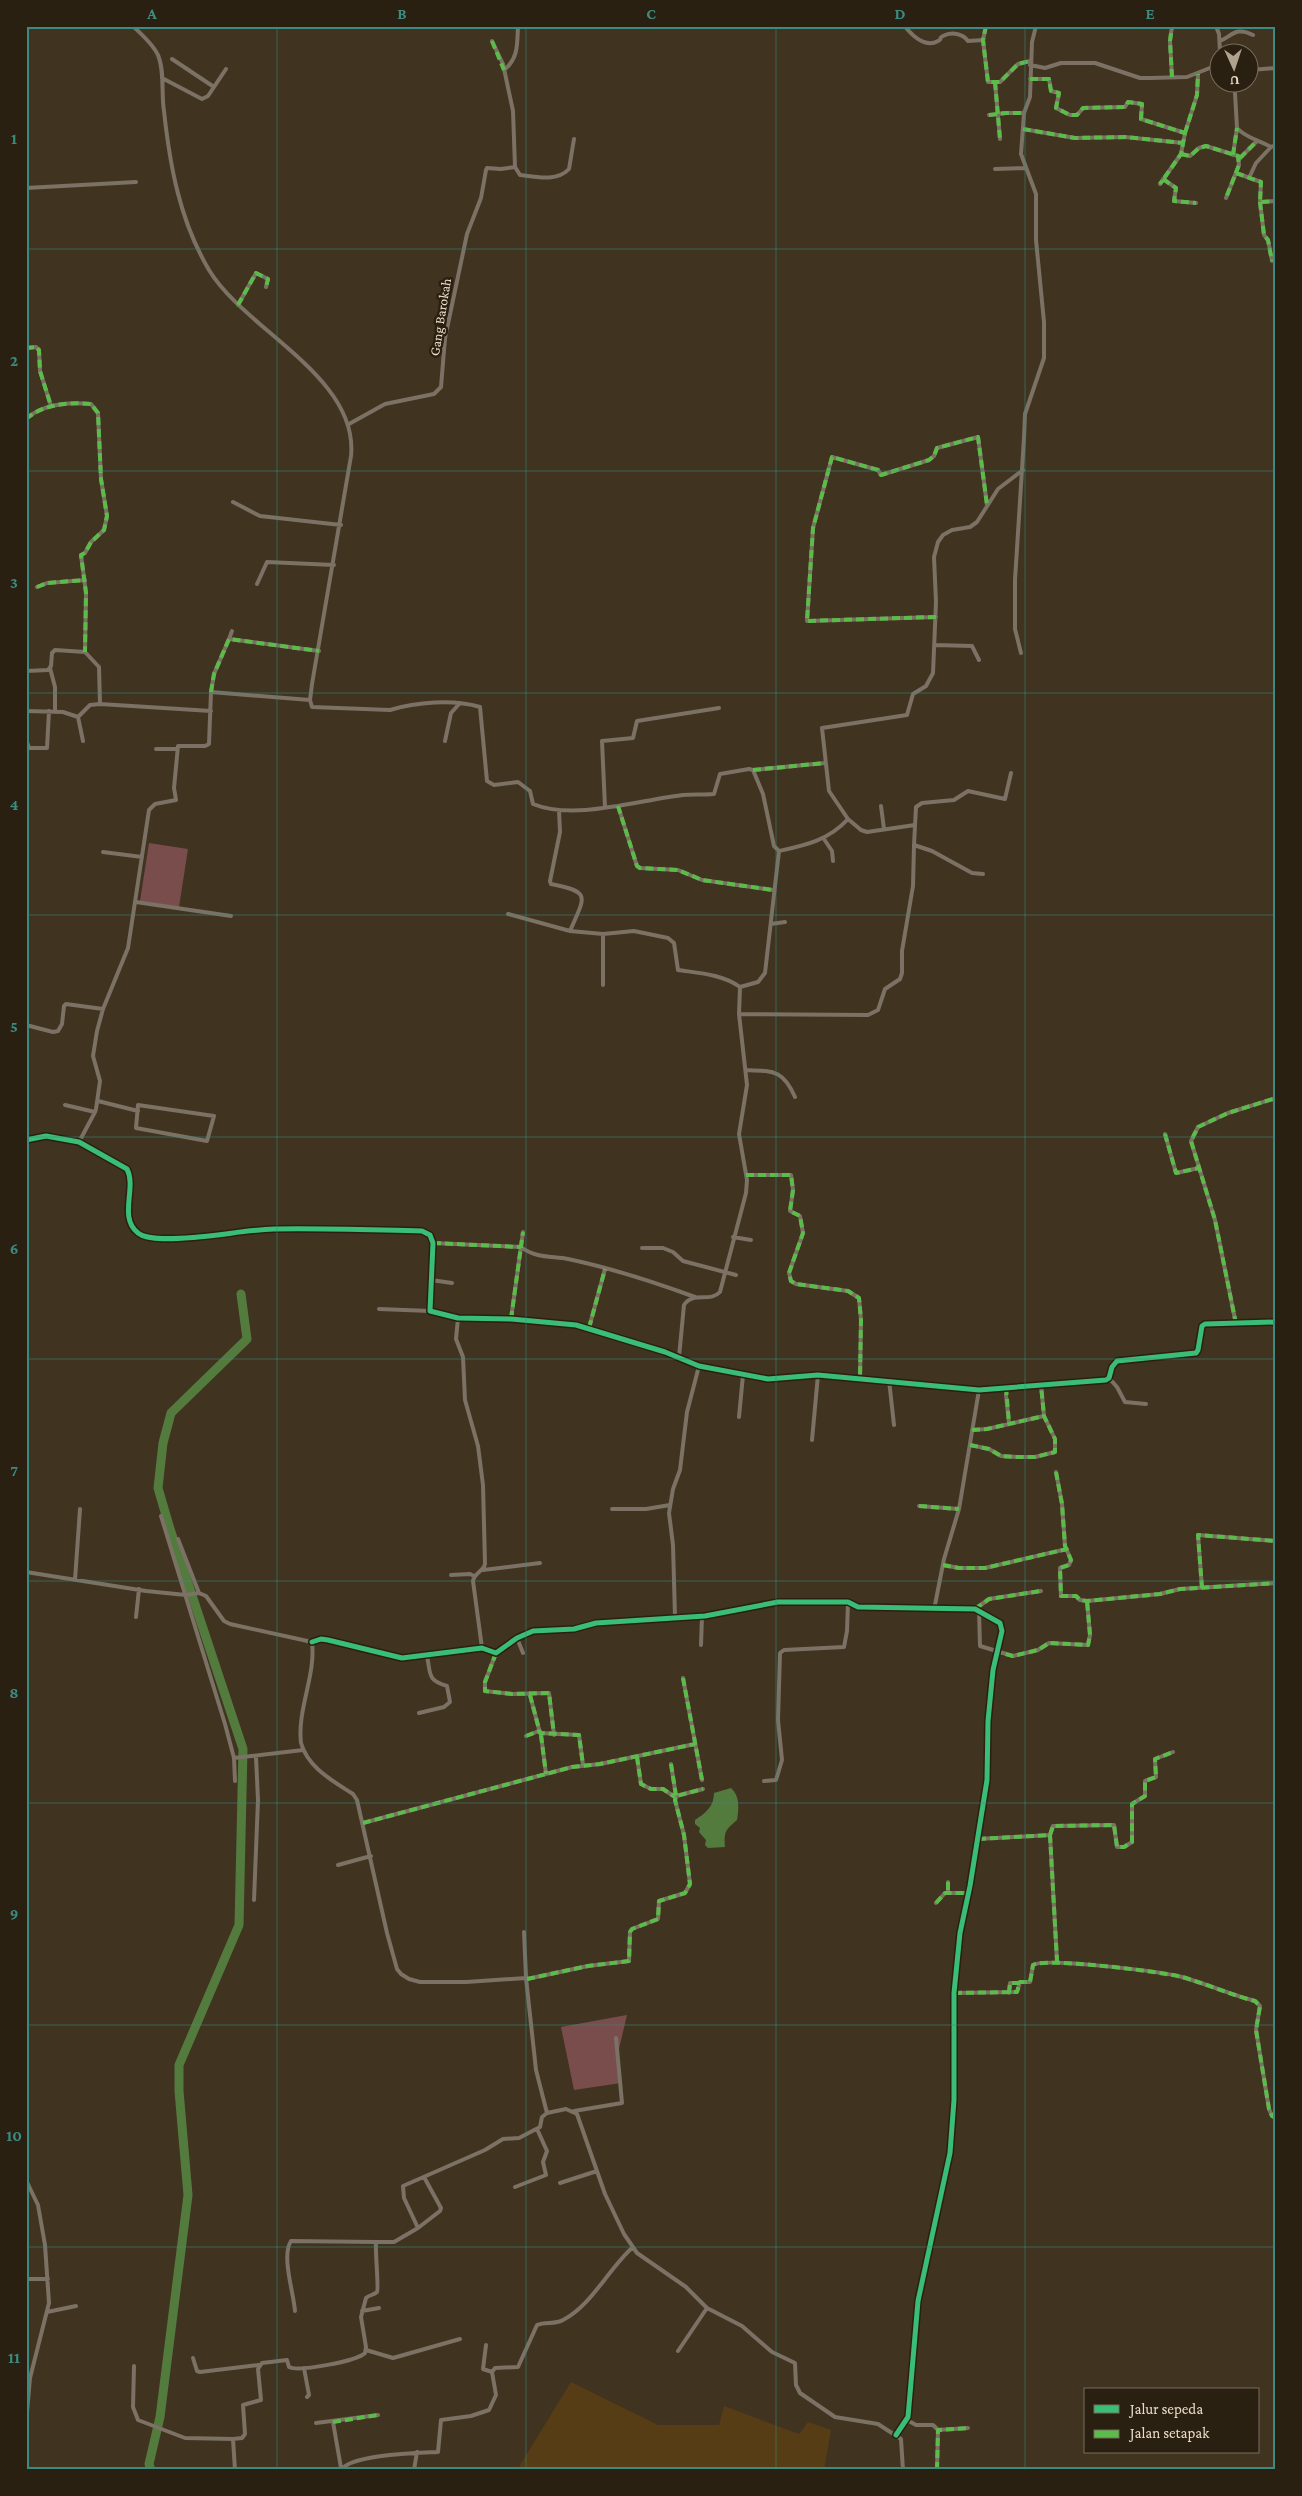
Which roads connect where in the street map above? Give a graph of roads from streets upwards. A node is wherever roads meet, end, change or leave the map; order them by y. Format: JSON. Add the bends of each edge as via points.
{"nodes":[{"id":1,"x":133,"y":26,"type":"edge"},
{"id":2,"x":518,"y":26,"type":"edge"},
{"id":3,"x":911,"y":26,"type":"edge"},
{"id":4,"x":986,"y":26,"type":"edge"},
{"id":5,"x":1036,"y":26,"type":"edge"},
{"id":6,"x":1172,"y":26,"type":"edge"},
{"id":7,"x":1217,"y":27,"type":"edge"},
{"id":8,"x":1253,"y":34,"type":"dead end"},
{"id":9,"x":983,"y":40,"type":"junction"},
{"id":10,"x":492,"y":41,"type":"dead end"},
{"id":11,"x":1220,"y":41,"type":"joint"},
{"id":12,"x":172,"y":59,"type":"dead end"},
{"id":13,"x":1030,"y":63,"type":"junction"},
{"id":14,"x":1276,"y":68,"type":"edge"},
{"id":15,"x":226,"y":69,"type":"dead end"},
{"id":16,"x":1210,"y":69,"type":"edge"},
{"id":17,"x":1260,"y":69,"type":"edge"},
{"id":18,"x":504,"y":70,"type":"junction"},
{"id":19,"x":1198,"y":74,"type":"junction"},
{"id":20,"x":1172,"y":77,"type":"junction"},
{"id":21,"x":162,"y":78,"type":"junction"},
{"id":22,"x":1030,"y":79,"type":"junction"},
{"id":23,"x":995,"y":82,"type":"junction"},
{"id":24,"x":214,"y":87,"type":"junction"},
{"id":25,"x":1235,"y":92,"type":"edge"},
{"id":26,"x":1000,"y":114,"type":"junction"},
{"id":27,"x":1024,"y":114,"type":"junction"},
{"id":28,"x":989,"y":115,"type":"dead end"},
{"id":29,"x":1237,"y":128,"type":"junction"},
{"id":30,"x":1023,"y":129,"type":"junction"},
{"id":31,"x":1185,"y":133,"type":"junction"},
{"id":32,"x":574,"y":139,"type":"dead end"},
{"id":33,"x":1000,"y":139,"type":"dead end"},
{"id":34,"x":1257,"y":141,"type":"junction"},
{"id":35,"x":1183,"y":143,"type":"junction"},
{"id":36,"x":1272,"y":146,"type":"edge"},
{"id":37,"x":1182,"y":154,"type":"junction"},
{"id":38,"x":1233,"y":154,"type":"junction"},
{"id":39,"x":1240,"y":158,"type":"junction"},
{"id":40,"x":515,"y":167,"type":"junction"},
{"id":41,"x":1026,"y":168,"type":"junction"},
{"id":42,"x":995,"y":169,"type":"dead end"},
{"id":43,"x":1236,"y":173,"type":"junction"},
{"id":44,"x":1248,"y":178,"type":"junction"},
{"id":45,"x":1163,"y":179,"type":"junction"},
{"id":46,"x":136,"y":182,"type":"dead end"},
{"id":47,"x":1160,"y":184,"type":"dead end"},
{"id":48,"x":26,"y":188,"type":"edge"},
{"id":49,"x":1226,"y":198,"type":"dead end"},
{"id":50,"x":1276,"y":201,"type":"edge"},
{"id":51,"x":1260,"y":202,"type":"junction"},
{"id":52,"x":1196,"y":203,"type":"dead end"},
{"id":53,"x":1272,"y":261,"type":"dead end"},
{"id":54,"x":266,"y":287,"type":"dead end"},
{"id":55,"x":238,"y":305,"type":"junction"},
{"id":56,"x":26,"y":348,"type":"edge"},
{"id":57,"x":51,"y":406,"type":"junction"},
{"id":58,"x":26,"y":419,"type":"edge"},
{"id":59,"x":349,"y":424,"type":"junction"},
{"id":60,"x":1023,"y":470,"type":"junction"},
{"id":61,"x":233,"y":502,"type":"dead end"},
{"id":62,"x":987,"y":504,"type":"junction"},
{"id":63,"x":341,"y":525,"type":"junction"},
{"id":64,"x":334,"y":565,"type":"junction"},
{"id":65,"x":85,"y":580,"type":"junction"},
{"id":66,"x":257,"y":584,"type":"dead end"},
{"id":67,"x":37,"y":587,"type":"dead end"},
{"id":68,"x":936,"y":617,"type":"junction"},
{"id":69,"x":232,"y":631,"type":"dead end"},
{"id":70,"x":229,"y":639,"type":"junction"},
{"id":71,"x":934,"y":645,"type":"junction"},
{"id":72,"x":319,"y":650,"type":"junction"},
{"id":73,"x":85,"y":652,"type":"junction"},
{"id":74,"x":1021,"y":653,"type":"dead end"},
{"id":75,"x":979,"y":660,"type":"dead end"},
{"id":76,"x":50,"y":668,"type":"junction"},
{"id":77,"x":26,"y":671,"type":"edge"},
{"id":78,"x":211,"y":692,"type":"junction"},
{"id":79,"x":310,"y":700,"type":"junction"},
{"id":80,"x":460,"y":703,"type":"junction"},
{"id":81,"x":100,"y":704,"type":"junction"},
{"id":82,"x":719,"y":708,"type":"dead end"},
{"id":83,"x":49,"y":711,"type":"junction"},
{"id":84,"x":55,"y":711,"type":"junction"},
{"id":85,"x":211,"y":711,"type":"junction"},
{"id":86,"x":26,"y":712,"type":"edge"},
{"id":87,"x":78,"y":717,"type":"junction"},
{"id":88,"x":26,"y":739,"type":"edge"},
{"id":89,"x":83,"y":741,"type":"dead end"},
{"id":90,"x":445,"y":741,"type":"dead end"},
{"id":91,"x":156,"y":749,"type":"dead end"},
{"id":92,"x":176,"y":749,"type":"junction"},
{"id":93,"x":825,"y":763,"type":"junction"},
{"id":94,"x":753,"y":770,"type":"junction"},
{"id":95,"x":1011,"y":773,"type":"dead end"},
{"id":96,"x":618,"y":806,"type":"junction"},
{"id":97,"x":881,"y":806,"type":"dead end"},
{"id":98,"x":605,"y":807,"type":"junction"},
{"id":99,"x":560,"y":810,"type":"junction"},
{"id":100,"x":848,"y":819,"type":"junction"},
{"id":101,"x":915,"y":825,"type":"junction"},
{"id":102,"x":884,"y":829,"type":"junction"},
{"id":103,"x":824,"y":839,"type":"junction"},
{"id":104,"x":914,"y":845,"type":"junction"},
{"id":105,"x":779,"y":851,"type":"junction"},
{"id":106,"x":103,"y":852,"type":"dead end"},
{"id":107,"x":142,"y":857,"type":"junction"},
{"id":108,"x":833,"y":861,"type":"dead end"},
{"id":109,"x":984,"y":874,"type":"dead end"},
{"id":110,"x":773,"y":890,"type":"junction"},
{"id":111,"x":136,"y":902,"type":"junction"},
{"id":112,"x":508,"y":914,"type":"dead end"},
{"id":113,"x":231,"y":916,"type":"dead end"},
{"id":114,"x":786,"y":922,"type":"dead end"},
{"id":115,"x":771,"y":924,"type":"junction"},
{"id":116,"x":570,"y":931,"type":"junction"},
{"id":117,"x":603,"y":934,"type":"junction"},
{"id":118,"x":604,"y":985,"type":"dead end"},
{"id":119,"x":740,"y":987,"type":"junction"},
{"id":120,"x":103,"y":1009,"type":"junction"},
{"id":121,"x":739,"y":1012,"type":"junction"},
{"id":122,"x":26,"y":1024,"type":"edge"},
{"id":123,"x":746,"y":1070,"type":"junction"},
{"id":124,"x":795,"y":1097,"type":"dead end"},
{"id":125,"x":1276,"y":1098,"type":"edge"},
{"id":126,"x":98,"y":1101,"type":"junction"},
{"id":127,"x":65,"y":1105,"type":"dead end"},
{"id":128,"x":138,"y":1111,"type":"junction"},
{"id":129,"x":95,"y":1112,"type":"junction"},
{"id":130,"x":1166,"y":1134,"type":"dead end"},
{"id":131,"x":26,"y":1140,"type":"edge"},
{"id":132,"x":79,"y":1142,"type":"junction"},
{"id":133,"x":1199,"y":1168,"type":"junction"},
{"id":134,"x":746,"y":1175,"type":"junction"},
{"id":135,"x":523,"y":1232,"type":"dead end"},
{"id":136,"x":733,"y":1237,"type":"junction"},
{"id":137,"x":750,"y":1240,"type":"dead end"},
{"id":138,"x":433,"y":1243,"type":"junction"},
{"id":139,"x":521,"y":1247,"type":"junction"},
{"id":140,"x":642,"y":1248,"type":"dead end"},
{"id":141,"x":605,"y":1269,"type":"junction"},
{"id":142,"x":725,"y":1271,"type":"junction"},
{"id":143,"x":736,"y":1274,"type":"dead end"},
{"id":144,"x":431,"y":1280,"type":"junction"},
{"id":145,"x":452,"y":1283,"type":"dead end"},
{"id":146,"x":696,"y":1297,"type":"junction"},
{"id":147,"x":379,"y":1309,"type":"dead end"},
{"id":148,"x":430,"y":1311,"type":"junction"},
{"id":149,"x":458,"y":1318,"type":"junction"},
{"id":150,"x":511,"y":1318,"type":"junction"},
{"id":151,"x":1276,"y":1322,"type":"edge"},
{"id":152,"x":1236,"y":1324,"type":"junction"},
{"id":153,"x":589,"y":1328,"type":"junction"},
{"id":154,"x":679,"y":1357,"type":"junction"},
{"id":155,"x":699,"y":1366,"type":"junction"},
{"id":156,"x":743,"y":1375,"type":"junction"},
{"id":157,"x":818,"y":1375,"type":"junction"},
{"id":158,"x":860,"y":1378,"type":"junction"},
{"id":159,"x":1109,"y":1378,"type":"junction"},
{"id":160,"x":890,"y":1380,"type":"junction"},
{"id":161,"x":1042,"y":1385,"type":"junction"},
{"id":162,"x":979,"y":1390,"type":"junction"},
{"id":163,"x":1006,"y":1391,"type":"junction"},
{"id":164,"x":1146,"y":1404,"type":"dead end"},
{"id":165,"x":1044,"y":1416,"type":"junction"},
{"id":166,"x":739,"y":1417,"type":"dead end"},
{"id":167,"x":1009,"y":1423,"type":"junction"},
{"id":168,"x":894,"y":1425,"type":"dead end"},
{"id":169,"x":972,"y":1430,"type":"junction"},
{"id":170,"x":812,"y":1440,"type":"dead end"},
{"id":171,"x":970,"y":1445,"type":"junction"},
{"id":172,"x":1056,"y":1472,"type":"dead end"},
{"id":173,"x":670,"y":1506,"type":"junction"},
{"id":174,"x":919,"y":1506,"type":"dead end"},
{"id":175,"x":80,"y":1509,"type":"dead end"},
{"id":176,"x":612,"y":1509,"type":"dead end"},
{"id":177,"x":959,"y":1509,"type":"junction"},
{"id":178,"x":161,"y":1516,"type":"dead end"},
{"id":179,"x":178,"y":1539,"type":"dead end"},
{"id":180,"x":1276,"y":1541,"type":"edge"},
{"id":181,"x":1066,"y":1549,"type":"junction"},
{"id":182,"x":540,"y":1563,"type":"dead end"},
{"id":183,"x":943,"y":1565,"type":"junction"},
{"id":184,"x":483,"y":1570,"type":"junction"},
{"id":185,"x":26,"y":1572,"type":"edge"},
{"id":186,"x":451,"y":1575,"type":"dead end"},
{"id":187,"x":474,"y":1576,"type":"junction"},
{"id":188,"x":74,"y":1580,"type":"junction"},
{"id":189,"x":1276,"y":1583,"type":"edge"},
{"id":190,"x":1202,"y":1588,"type":"junction"},
{"id":191,"x":139,"y":1589,"type":"junction"},
{"id":192,"x":1041,"y":1592,"type":"dead end"},
{"id":193,"x":198,"y":1593,"type":"junction"},
{"id":194,"x":187,"y":1595,"type":"junction"},
{"id":195,"x":1087,"y":1601,"type":"junction"},
{"id":196,"x":848,"y":1602,"type":"junction"},
{"id":197,"x":934,"y":1610,"type":"junction"},
{"id":198,"x":977,"y":1610,"type":"junction"},
{"id":199,"x":702,"y":1616,"type":"junction"},
{"id":200,"x":674,"y":1617,"type":"junction"},
{"id":201,"x":136,"y":1618,"type":"dead end"},
{"id":202,"x":517,"y":1638,"type":"junction"},
{"id":203,"x":312,"y":1642,"type":"junction"},
{"id":204,"x":701,"y":1645,"type":"dead end"},
{"id":205,"x":482,"y":1648,"type":"junction"},
{"id":206,"x":998,"y":1652,"type":"junction"},
{"id":207,"x":496,"y":1653,"type":"junction"},
{"id":208,"x":523,"y":1654,"type":"dead end"},
{"id":209,"x":427,"y":1656,"type":"junction"},
{"id":210,"x":683,"y":1678,"type":"dead end"},
{"id":211,"x":530,"y":1694,"type":"junction"},
{"id":212,"x":419,"y":1713,"type":"dead end"},
{"id":213,"x":540,"y":1733,"type":"junction"},
{"id":214,"x":554,"y":1735,"type":"junction"},
{"id":215,"x":526,"y":1736,"type":"dead end"},
{"id":216,"x":695,"y":1744,"type":"junction"},
{"id":217,"x":303,"y":1750,"type":"junction"},
{"id":218,"x":1173,"y":1752,"type":"dead end"},
{"id":219,"x":256,"y":1757,"type":"junction"},
{"id":220,"x":637,"y":1757,"type":"junction"},
{"id":221,"x":235,"y":1758,"type":"junction"},
{"id":222,"x":583,"y":1764,"type":"junction"},
{"id":223,"x":671,"y":1764,"type":"dead end"},
{"id":224,"x":546,"y":1774,"type":"junction"},
{"id":225,"x":702,"y":1780,"type":"dead end"},
{"id":226,"x":235,"y":1781,"type":"dead end"},
{"id":227,"x":764,"y":1781,"type":"dead end"},
{"id":228,"x":703,"y":1789,"type":"dead end"},
{"id":229,"x":676,"y":1797,"type":"junction"},
{"id":230,"x":363,"y":1823,"type":"junction"},
{"id":231,"x":1050,"y":1835,"type":"junction"},
{"id":232,"x":978,"y":1839,"type":"junction"},
{"id":233,"x":371,"y":1856,"type":"junction"},
{"id":234,"x":338,"y":1865,"type":"dead end"},
{"id":235,"x":948,"y":1882,"type":"dead end"},
{"id":236,"x":948,"y":1893,"type":"junction"},
{"id":237,"x":969,"y":1893,"type":"junction"},
{"id":238,"x":254,"y":1900,"type":"dead end"},
{"id":239,"x":936,"y":1903,"type":"dead end"},
{"id":240,"x":524,"y":1932,"type":"dead end"},
{"id":241,"x":1057,"y":1961,"type":"junction"},
{"id":242,"x":526,"y":1978,"type":"junction"},
{"id":243,"x":1020,"y":1983,"type":"junction"},
{"id":244,"x":1010,"y":1992,"type":"junction"},
{"id":245,"x":954,"y":1994,"type":"junction"},
{"id":246,"x":616,"y":2038,"type":"dead end"},
{"id":247,"x":574,"y":2111,"type":"junction"},
{"id":248,"x":548,"y":2113,"type":"junction"},
{"id":249,"x":1276,"y":2118,"type":"edge"},
{"id":250,"x":537,"y":2129,"type":"junction"},
{"id":251,"x":597,"y":2171,"type":"junction"},
{"id":252,"x":424,"y":2177,"type":"junction"},
{"id":253,"x":26,"y":2180,"type":"edge"},
{"id":254,"x":560,"y":2183,"type":"dead end"},
{"id":255,"x":515,"y":2187,"type":"dead end"},
{"id":256,"x":418,"y":2228,"type":"junction"},
{"id":257,"x":376,"y":2242,"type":"junction"},
{"id":258,"x":633,"y":2247,"type":"junction"},
{"id":259,"x":26,"y":2279,"type":"edge"},
{"id":260,"x":48,"y":2279,"type":"junction"},
{"id":261,"x":76,"y":2306,"type":"dead end"},
{"id":262,"x":379,"y":2308,"type":"dead end"},
{"id":263,"x":707,"y":2308,"type":"junction"},
{"id":264,"x":295,"y":2311,"type":"dead end"},
{"id":265,"x":362,"y":2311,"type":"junction"},
{"id":266,"x":46,"y":2312,"type":"junction"},
{"id":267,"x":460,"y":2339,"type":"dead end"},
{"id":268,"x":486,"y":2346,"type":"dead end"},
{"id":269,"x":366,"y":2350,"type":"junction"},
{"id":270,"x":678,"y":2351,"type":"dead end"},
{"id":271,"x":193,"y":2358,"type":"dead end"},
{"id":272,"x":259,"y":2365,"type":"junction"},
{"id":273,"x":134,"y":2366,"type":"dead end"},
{"id":274,"x":304,"y":2368,"type":"junction"},
{"id":275,"x":492,"y":2372,"type":"junction"},
{"id":276,"x":307,"y":2397,"type":"dead end"},
{"id":277,"x":27,"y":2410,"type":"edge"},
{"id":278,"x":378,"y":2415,"type":"dead end"},
{"id":279,"x":907,"y":2420,"type":"junction"},
{"id":280,"x":334,"y":2422,"type":"junction"},
{"id":281,"x":26,"y":2423,"type":"edge"},
{"id":282,"x":316,"y":2423,"type":"dead end"},
{"id":283,"x":968,"y":2428,"type":"dead end"},
{"id":284,"x":938,"y":2430,"type":"junction"},
{"id":285,"x":896,"y":2435,"type":"junction"},
{"id":286,"x":234,"y":2439,"type":"junction"},
{"id":287,"x":417,"y":2452,"type":"junction"},
{"id":288,"x":341,"y":2469,"type":"edge"},
{"id":289,"x":235,"y":2470,"type":"edge"},
{"id":290,"x":414,"y":2470,"type":"edge"},
{"id":291,"x":903,"y":2470,"type":"edge"},
{"id":292,"x":937,"y":2470,"type":"edge"}],
"edges":[{"from":1,"to":21,"type":"street","via":[[157,54]]},
{"from":2,"to":18,"type":"street","via":[[516,55]]},
{"from":3,"to":9,"type":"street","via":[[907,29],[925,43],[959,34],[968,40]]},
{"from":4,"to":9,"type":"street"},
{"from":5,"to":13,"type":"street"},
{"from":6,"to":20,"type":"street"},
{"from":7,"to":11,"type":"street"},
{"from":8,"to":11,"type":"street","via":[[1229,33]]},
{"from":9,"to":23,"type":"street","via":[[987,57],[986,80]]},
{"from":10,"to":18,"type":"street"},
{"from":12,"to":24,"type":"street"},
{"from":13,"to":20,"type":"street","via":[[1045,68],[1061,63],[1095,63],[1140,78]]},
{"from":13,"to":22,"type":"street"},
{"from":13,"to":23,"type":"street","via":[[1018,64],[1000,82]]},
{"from":14,"to":17,"type":"street"},
{"from":15,"to":24,"type":"street"},
{"from":16,"to":19,"type":"street"},
{"from":18,"to":40,"type":"street","via":[[513,111]]},
{"from":19,"to":20,"type":"street"},
{"from":19,"to":31,"type":"street","via":[[1197,94]]},
{"from":21,"to":24,"type":"street","via":[[202,99]]},
{"from":21,"to":55,"type":"street","via":[[170,162],[180,203],[210,272]]},
{"from":22,"to":27,"type":"street","via":[[1030,97]]},
{"from":22,"to":31,"type":"street","via":[[1049,79],[1050,91],[1059,94],[1056,108],[1070,115],[1077,115],[1083,108],[1125,107],[1128,102],[1142,104],[1140,119]]},
{"from":23,"to":26,"type":"street"},
{"from":25,"to":29,"type":"street"},
{"from":26,"to":27,"type":"street"},
{"from":26,"to":28,"type":"street"},
{"from":26,"to":33,"type":"street"},
{"from":27,"to":30,"type":"street"},
{"from":29,"to":34,"type":"street"},
{"from":29,"to":38,"type":"street"},
{"from":30,"to":35,"type":"street","via":[[1074,138],[1125,137]]},
{"from":30,"to":41,"type":"street","via":[[1022,154]]},
{"from":31,"to":35,"type":"street"},
{"from":32,"to":40,"type":"street","via":[[569,169],[561,175],[550,178],[520,175]]},
{"from":34,"to":36,"type":"street"},
{"from":34,"to":39,"type":"street"},
{"from":35,"to":37,"type":"street"},
{"from":36,"to":44,"type":"street","via":[[1256,163]]},
{"from":37,"to":38,"type":"street","via":[[1190,156],[1206,146]]},
{"from":37,"to":45,"type":"street"},
{"from":38,"to":39,"type":"street"},
{"from":39,"to":43,"type":"street"},
{"from":40,"to":59,"type":"street","name":"Gang Barokah","via":[[487,168],[481,198],[467,234],[445,338],[441,387],[434,394],[385,404]]},
{"from":41,"to":42,"type":"street"},
{"from":41,"to":60,"type":"street","via":[[1036,199],[1044,358],[1025,414]]},
{"from":43,"to":44,"type":"street"},
{"from":43,"to":49,"type":"street"},
{"from":44,"to":51,"type":"street","via":[[1261,182]]},
{"from":45,"to":47,"type":"street"},
{"from":45,"to":52,"type":"street","via":[[1176,188],[1174,201]]},
{"from":46,"to":48,"type":"street"},
{"from":50,"to":51,"type":"street"},
{"from":51,"to":53,"type":"street","via":[[1264,235]]},
{"from":54,"to":55,"type":"street","via":[[268,279],[256,273]]},
{"from":55,"to":59,"type":"street","via":[[308,366],[341,408]]},
{"from":56,"to":57,"type":"street","via":[[39,350],[40,371]]},
{"from":57,"to":58,"type":"street"},
{"from":57,"to":65,"type":"street","via":[[91,404],[98,412],[101,479],[107,516],[104,530],[81,555]]},
{"from":59,"to":63,"type":"street","via":[[352,450]]},
{"from":60,"to":62,"type":"street","via":[[998,489]]},
{"from":60,"to":74,"type":"street","via":[[1015,590],[1015,628]]},
{"from":61,"to":63,"type":"street","via":[[260,516]]},
{"from":62,"to":68,"type":"street","via":[[977,522],[970,527],[952,530],[938,542],[934,557]]},
{"from":62,"to":68,"type":"street","via":[[978,437],[937,448],[929,460],[881,475],[878,470],[832,458],[813,528],[807,621]]},
{"from":63,"to":64,"type":"street"},
{"from":64,"to":66,"type":"street","via":[[268,562]]},
{"from":64,"to":72,"type":"street"},
{"from":65,"to":67,"type":"street"},
{"from":65,"to":73,"type":"street"},
{"from":68,"to":71,"type":"street"},
{"from":69,"to":70,"type":"street"},
{"from":70,"to":72,"type":"street"},
{"from":70,"to":78,"type":"street","via":[[214,674]]},
{"from":71,"to":75,"type":"street","via":[[972,646]]},
{"from":71,"to":93,"type":"street","via":[[931,680],[912,694],[907,715],[823,727]]},
{"from":72,"to":79,"type":"street"},
{"from":73,"to":76,"type":"street","via":[[52,651]]},
{"from":73,"to":81,"type":"street","via":[[100,667]]},
{"from":76,"to":77,"type":"street"},
{"from":76,"to":84,"type":"street"},
{"from":78,"to":79,"type":"street"},
{"from":78,"to":85,"type":"street"},
{"from":79,"to":80,"type":"street","via":[[314,707],[390,710],[402,706]]},
{"from":80,"to":90,"type":"street","via":[[451,713]]},
{"from":80,"to":99,"type":"street","via":[[480,708],[487,781],[494,785],[518,782],[530,791],[533,804],[547,810]]},
{"from":81,"to":85,"type":"street"},
{"from":81,"to":87,"type":"street","via":[[90,705]]},
{"from":82,"to":98,"type":"street","via":[[638,722],[632,738],[602,741]]},
{"from":83,"to":84,"type":"street"},
{"from":83,"to":86,"type":"street"},
{"from":83,"to":88,"type":"street","via":[[46,748],[30,748]]},
{"from":84,"to":87,"type":"street"},
{"from":85,"to":92,"type":"street","via":[[209,744],[180,745]]},
{"from":87,"to":89,"type":"street"},
{"from":91,"to":92,"type":"street"},
{"from":92,"to":107,"type":"street","via":[[176,800],[155,804],[149,810]]},
{"from":93,"to":94,"type":"street"},
{"from":93,"to":100,"type":"street","via":[[829,791]]},
{"from":94,"to":96,"type":"street","via":[[720,774],[714,794]]},
{"from":94,"to":105,"type":"street","via":[[763,794],[774,846]]},
{"from":95,"to":101,"type":"street","via":[[1005,799],[968,791],[954,800],[918,804]]},
{"from":96,"to":98,"type":"street"},
{"from":96,"to":110,"type":"street","via":[[628,844],[640,868],[678,870],[702,880]]},
{"from":97,"to":102,"type":"street"},
{"from":98,"to":99,"type":"street"},
{"from":99,"to":116,"type":"street","via":[[560,832],[550,881],[580,892],[582,897],[582,905]]},
{"from":100,"to":102,"type":"street","via":[[867,832]]},
{"from":100,"to":103,"type":"street"},
{"from":101,"to":102,"type":"street"},
{"from":101,"to":104,"type":"street"},
{"from":103,"to":105,"type":"street"},
{"from":103,"to":108,"type":"street","via":[[832,851]]},
{"from":104,"to":109,"type":"street","via":[[972,873]]},
{"from":104,"to":121,"type":"street","via":[[913,886],[902,951],[902,973],[900,979],[885,989],[878,1010],[868,1016]]},
{"from":105,"to":110,"type":"street"},
{"from":106,"to":107,"type":"street"},
{"from":107,"to":111,"type":"street"},
{"from":110,"to":115,"type":"street"},
{"from":111,"to":113,"type":"street"},
{"from":111,"to":120,"type":"street","via":[[128,948]]},
{"from":112,"to":116,"type":"street"},
{"from":114,"to":115,"type":"street"},
{"from":115,"to":119,"type":"street","via":[[765,973],[758,982]]},
{"from":116,"to":117,"type":"street"},
{"from":117,"to":118,"type":"street"},
{"from":117,"to":119,"type":"street","via":[[634,931],[668,938],[674,942],[678,970],[727,980]]},
{"from":119,"to":121,"type":"street"},
{"from":120,"to":122,"type":"street","via":[[66,1004],[62,1024],[58,1031],[53,1032]]},
{"from":120,"to":126,"type":"street","via":[[93,1056],[100,1081]]},
{"from":121,"to":123,"type":"street"},
{"from":123,"to":124,"type":"street","via":[[772,1071],[783,1076]]},
{"from":123,"to":134,"type":"street","via":[[747,1085],[739,1134]]},
{"from":125,"to":133,"type":"street","via":[[1228,1113],[1198,1127],[1190,1143]]},
{"from":126,"to":128,"type":"street"},
{"from":126,"to":129,"type":"street"},
{"from":127,"to":129,"type":"street"},
{"from":128,"to":128,"type":"street","via":[[138,1105],[214,1116],[207,1141],[136,1128]]},
{"from":129,"to":132,"type":"street"},
{"from":130,"to":133,"type":"street","via":[[1176,1173]]},
{"from":131,"to":132,"type":"street","via":[[46,1136]]},
{"from":132,"to":138,"type":"street","via":[[127,1168],[128,1216],[140,1235],[190,1238],[272,1229],[422,1231],[430,1235]]},
{"from":133,"to":152,"type":"street","via":[[1214,1220]]},
{"from":134,"to":136,"type":"street","via":[[746,1193]]},
{"from":134,"to":158,"type":"street","via":[[790,1175],[793,1180],[790,1211],[800,1216],[803,1233],[789,1273],[791,1281],[848,1290],[859,1298]]},
{"from":135,"to":139,"type":"street"},
{"from":136,"to":137,"type":"street"},
{"from":136,"to":142,"type":"street"},
{"from":138,"to":139,"type":"street"},
{"from":138,"to":144,"type":"street"},
{"from":139,"to":141,"type":"street","via":[[529,1254]]},
{"from":139,"to":150,"type":"street"},
{"from":140,"to":142,"type":"street","via":[[663,1248],[682,1261]]},
{"from":141,"to":146,"type":"street"},
{"from":141,"to":153,"type":"street"},
{"from":142,"to":143,"type":"street"},
{"from":142,"to":146,"type":"street","via":[[718,1295]]},
{"from":144,"to":145,"type":"street"},
{"from":144,"to":148,"type":"street"},
{"from":146,"to":154,"type":"street","via":[[684,1305]]},
{"from":147,"to":148,"type":"street"},
{"from":148,"to":149,"type":"street"},
{"from":149,"to":150,"type":"street"},
{"from":149,"to":184,"type":"street","via":[[456,1339],[463,1357],[465,1400],[478,1446],[483,1485],[486,1564]]},
{"from":150,"to":153,"type":"street"},
{"from":151,"to":152,"type":"street"},
{"from":152,"to":159,"type":"street","via":[[1204,1325],[1198,1350],[1194,1353],[1115,1362]]},
{"from":153,"to":154,"type":"street"},
{"from":154,"to":155,"type":"street"},
{"from":155,"to":156,"type":"street"},
{"from":155,"to":173,"type":"street"},
{"from":156,"to":157,"type":"street","via":[[768,1379]]},
{"from":156,"to":166,"type":"street"},
{"from":157,"to":158,"type":"street"},
{"from":157,"to":170,"type":"street"},
{"from":158,"to":160,"type":"street"},
{"from":159,"to":161,"type":"street"},
{"from":159,"to":164,"type":"street","via":[[1125,1402]]},
{"from":160,"to":162,"type":"street"},
{"from":160,"to":168,"type":"street"},
{"from":161,"to":163,"type":"street"},
{"from":161,"to":165,"type":"street"},
{"from":162,"to":163,"type":"street"},
{"from":162,"to":169,"type":"street"},
{"from":163,"to":167,"type":"street"},
{"from":165,"to":167,"type":"street"},
{"from":165,"to":171,"type":"street","via":[[1055,1438],[1055,1452],[1017,1458]]},
{"from":167,"to":169,"type":"street"},
{"from":169,"to":171,"type":"street"},
{"from":171,"to":177,"type":"street"},
{"from":172,"to":181,"type":"street"},
{"from":173,"to":176,"type":"street"},
{"from":173,"to":200,"type":"street"},
{"from":174,"to":177,"type":"street"},
{"from":175,"to":188,"type":"street"},
{"from":177,"to":183,"type":"street"},
{"from":178,"to":194,"type":"street"},
{"from":179,"to":193,"type":"street"},
{"from":180,"to":190,"type":"street","via":[[1198,1534]]},
{"from":181,"to":183,"type":"street","via":[[985,1568]]},
{"from":181,"to":195,"type":"street","via":[[1071,1563],[1060,1568],[1061,1595]]},
{"from":182,"to":184,"type":"street"},
{"from":183,"to":197,"type":"street"},
{"from":184,"to":187,"type":"street"},
{"from":185,"to":188,"type":"street"},
{"from":186,"to":187,"type":"street"},
{"from":187,"to":205,"type":"street","via":[[472,1581]]},
{"from":188,"to":191,"type":"street"},
{"from":189,"to":190,"type":"street"},
{"from":190,"to":195,"type":"street"},
{"from":191,"to":194,"type":"street"},
{"from":191,"to":201,"type":"street"},
{"from":192,"to":198,"type":"street","via":[[989,1598]]},
{"from":193,"to":194,"type":"street"},
{"from":193,"to":203,"type":"street","via":[[206,1596],[224,1621],[230,1624]]},
{"from":194,"to":221,"type":"street"},
{"from":195,"to":206,"type":"street","via":[[1088,1645],[1050,1643],[1038,1650],[1013,1656]]},
{"from":196,"to":197,"type":"street","via":[[858,1607]]},
{"from":196,"to":199,"type":"street","via":[[778,1602]]},
{"from":196,"to":227,"type":"street","via":[[844,1647],[784,1650],[780,1653],[778,1720],[782,1760],[776,1780]]},
{"from":197,"to":198,"type":"street"},
{"from":198,"to":206,"type":"street","via":[[980,1646]]},
{"from":198,"to":206,"type":"street","via":[[995,1618],[1001,1625]]},
{"from":199,"to":200,"type":"street"},
{"from":199,"to":204,"type":"street"},
{"from":200,"to":202,"type":"street","via":[[596,1623],[574,1630],[533,1631]]},
{"from":202,"to":207,"type":"street"},
{"from":202,"to":208,"type":"street"},
{"from":203,"to":209,"type":"street","via":[[328,1640],[402,1658]]},
{"from":203,"to":217,"type":"street","via":[[313,1656],[300,1728]]},
{"from":205,"to":207,"type":"street"},
{"from":205,"to":209,"type":"street"},
{"from":206,"to":232,"type":"street","via":[[988,1722],[987,1780]]},
{"from":207,"to":211,"type":"street","via":[[485,1682],[485,1691]]},
{"from":209,"to":212,"type":"street","via":[[432,1678],[436,1684],[447,1686],[450,1702],[444,1707]]},
{"from":210,"to":216,"type":"street"},
{"from":211,"to":213,"type":"street"},
{"from":211,"to":214,"type":"street","via":[[549,1693]]},
{"from":213,"to":214,"type":"street"},
{"from":213,"to":215,"type":"street"},
{"from":213,"to":224,"type":"street"},
{"from":214,"to":222,"type":"street","via":[[578,1735]]},
{"from":216,"to":220,"type":"street"},
{"from":216,"to":225,"type":"street"},
{"from":217,"to":219,"type":"street"},
{"from":217,"to":230,"type":"street","via":[[324,1775],[356,1796]]},
{"from":218,"to":231,"type":"street","via":[[1155,1759],[1156,1778],[1145,1781],[1145,1796],[1132,1804],[1132,1842],[1124,1847],[1117,1846],[1114,1825],[1052,1826]]},
{"from":219,"to":221,"type":"street"},
{"from":219,"to":238,"type":"street","via":[[258,1803]]},
{"from":220,"to":222,"type":"street"},
{"from":220,"to":229,"type":"street","via":[[641,1784],[650,1789],[663,1789]]},
{"from":221,"to":226,"type":"street"},
{"from":222,"to":224,"type":"street"},
{"from":223,"to":229,"type":"street"},
{"from":224,"to":230,"type":"street"},
{"from":228,"to":229,"type":"street"},
{"from":229,"to":242,"type":"street","via":[[684,1835],[688,1890],[659,1901],[658,1919],[632,1929],[629,1961]]},
{"from":230,"to":233,"type":"street"},
{"from":231,"to":232,"type":"street"},
{"from":231,"to":241,"type":"street"},
{"from":232,"to":237,"type":"street"},
{"from":233,"to":234,"type":"street"},
{"from":233,"to":242,"type":"street","via":[[397,1969],[405,1977],[425,1982]]},
{"from":235,"to":236,"type":"street"},
{"from":236,"to":237,"type":"street"},
{"from":236,"to":239,"type":"street"},
{"from":237,"to":245,"type":"street","via":[[960,1933]]},
{"from":240,"to":242,"type":"street"},
{"from":241,"to":243,"type":"street","via":[[1036,1963],[1030,1982]]},
{"from":241,"to":249,"type":"street","via":[[1166,1973],[1256,2001],[1260,2009],[1256,2025],[1258,2045],[1269,2109]]},
{"from":242,"to":248,"type":"street","via":[[536,2070]]},
{"from":243,"to":244,"type":"street","via":[[1018,1992]]},
{"from":243,"to":244,"type":"street","via":[[1010,1983]]},
{"from":244,"to":245,"type":"street"},
{"from":245,"to":279,"type":"street","via":[[954,2100],[950,2153],[918,2301]]},
{"from":246,"to":247,"type":"street","via":[[622,2103]]},
{"from":247,"to":248,"type":"street","via":[[566,2109]]},
{"from":247,"to":251,"type":"street","via":[[580,2118]]},
{"from":248,"to":250,"type":"street","via":[[542,2117]]},
{"from":250,"to":252,"type":"street","via":[[519,2138],[504,2139]]},
{"from":250,"to":255,"type":"street","via":[[547,2151],[542,2162],[546,2175]]},
{"from":251,"to":254,"type":"street"},
{"from":251,"to":258,"type":"street","via":[[605,2194]]},
{"from":252,"to":256,"type":"street","via":[[441,2208]]},
{"from":252,"to":256,"type":"street","via":[[405,2184],[402,2189]]},
{"from":253,"to":260,"type":"street","via":[[38,2205]]},
{"from":256,"to":257,"type":"street","via":[[394,2242]]},
{"from":257,"to":264,"type":"street","via":[[291,2241],[288,2249]]},
{"from":257,"to":265,"type":"street","via":[[378,2291],[366,2298]]},
{"from":258,"to":263,"type":"street","via":[[644,2259],[686,2287]]},
{"from":258,"to":275,"type":"street","via":[[589,2298],[564,2320],[537,2324],[518,2367],[498,2367]]},
{"from":259,"to":260,"type":"street"},
{"from":260,"to":266,"type":"street"},
{"from":261,"to":266,"type":"street"},
{"from":262,"to":265,"type":"street"},
{"from":263,"to":270,"type":"street"},
{"from":263,"to":285,"type":"street","via":[[742,2326],[772,2352],[795,2363],[797,2388],[820,2408],[842,2419],[878,2424]]},
{"from":265,"to":269,"type":"street"},
{"from":266,"to":277,"type":"street","via":[[30,2378]]},
{"from":267,"to":269,"type":"street","via":[[393,2358]]},
{"from":268,"to":275,"type":"street","via":[[483,2368]]},
{"from":269,"to":274,"type":"street","via":[[362,2356]]},
{"from":271,"to":272,"type":"street","via":[[200,2372]]},
{"from":272,"to":274,"type":"street","via":[[287,2360],[292,2369]]},
{"from":272,"to":286,"type":"street","via":[[260,2400],[243,2405],[245,2434]]},
{"from":273,"to":286,"type":"street","via":[[134,2415],[138,2420],[185,2438]]},
{"from":274,"to":276,"type":"street"},
{"from":275,"to":287,"type":"street","via":[[496,2395],[489,2410],[441,2420],[440,2450]]},
{"from":277,"to":281,"type":"street"},
{"from":278,"to":280,"type":"street"},
{"from":279,"to":284,"type":"street","via":[[933,2425]]},
{"from":279,"to":285,"type":"street"},
{"from":280,"to":282,"type":"street"},
{"from":280,"to":288,"type":"street"},
{"from":283,"to":284,"type":"street"},
{"from":284,"to":292,"type":"street"},
{"from":285,"to":291,"type":"street","via":[[902,2444]]},
{"from":286,"to":289,"type":"street"},
{"from":287,"to":288,"type":"street","via":[[369,2458]]},
{"from":287,"to":290,"type":"street"}]}
